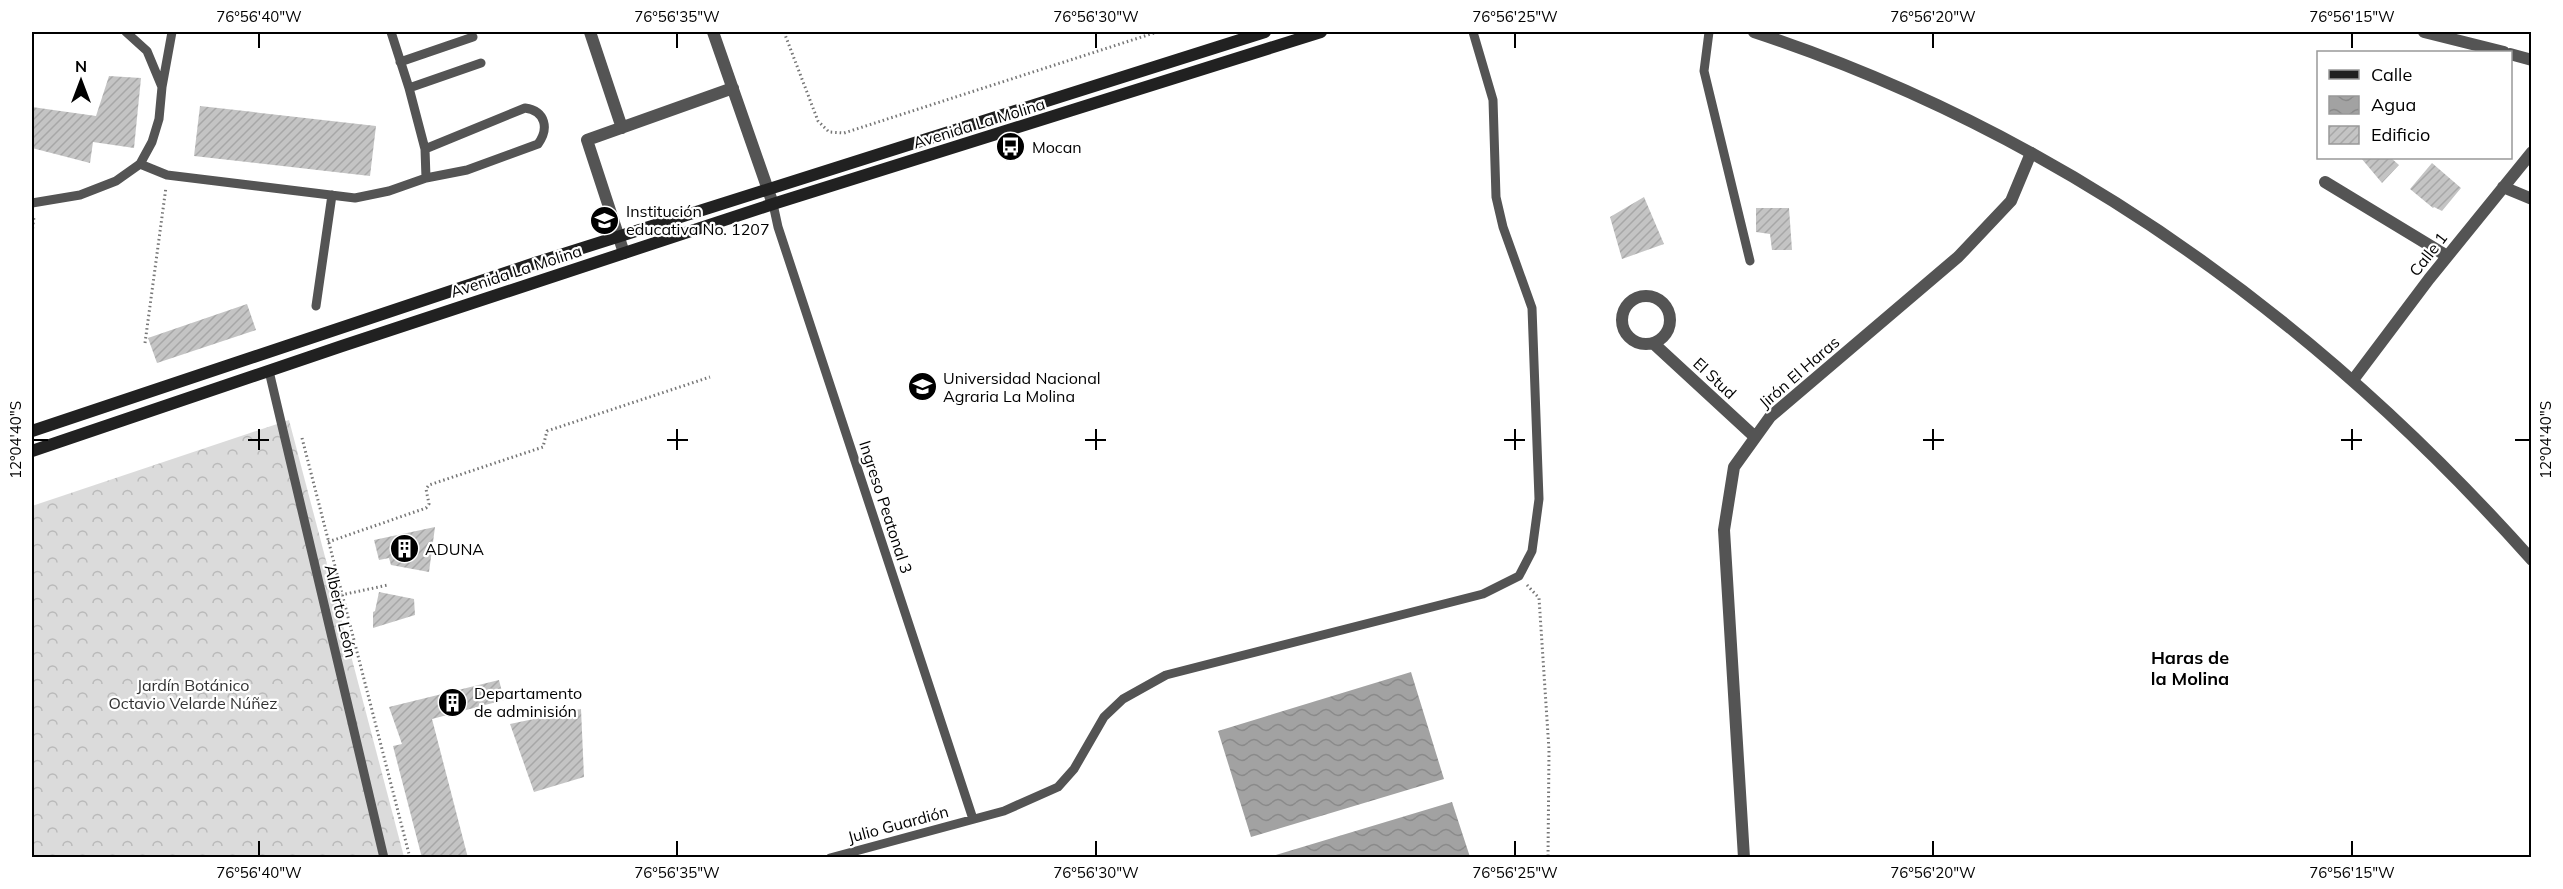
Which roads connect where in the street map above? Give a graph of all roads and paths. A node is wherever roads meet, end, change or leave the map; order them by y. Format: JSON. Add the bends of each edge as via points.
{"nodes":[{"id":1,"x":126,"y":32,"type":"edge"},
{"id":2,"x":172,"y":32,"type":"edge"},
{"id":3,"x":391,"y":32,"type":"edge"},
{"id":4,"x":590,"y":32,"type":"edge"},
{"id":5,"x":713,"y":32,"type":"edge"},
{"id":6,"x":784,"y":32,"type":"edge"},
{"id":7,"x":1157,"y":32,"type":"edge"},
{"id":8,"x":1265,"y":32,"type":"edge"},
{"id":9,"x":1321,"y":32,"type":"edge"},
{"id":10,"x":1473,"y":32,"type":"edge"},
{"id":11,"x":1709,"y":32,"type":"edge"},
{"id":12,"x":1754,"y":32,"type":"edge"},
{"id":13,"x":2424,"y":32,"type":"edge"},
{"id":14,"x":473,"y":37,"type":"dead end"},
{"id":15,"x":2500,"y":51,"type":"edge"},
{"id":16,"x":2512,"y":54,"type":"edge"},
{"id":17,"x":2532,"y":60,"type":"edge"},
{"id":18,"x":400,"y":62,"type":"junction"},
{"id":19,"x":481,"y":63,"type":"dead end"},
{"id":20,"x":162,"y":87,"type":"junction"},
{"id":21,"x":409,"y":87,"type":"junction"},
{"id":22,"x":733,"y":88,"type":"junction"},
{"id":23,"x":622,"y":128,"type":"junction"},
{"id":24,"x":425,"y":149,"type":"junction"},
{"id":25,"x":2532,"y":152,"type":"edge"},
{"id":26,"x":2031,"y":153,"type":"junction"},
{"id":27,"x":140,"y":164,"type":"junction"},
{"id":28,"x":167,"y":175,"type":"junction"},
{"id":29,"x":426,"y":178,"type":"junction"},
{"id":30,"x":2325,"y":182,"type":"dead end"},
{"id":31,"x":2503,"y":187,"type":"junction"},
{"id":32,"x":768,"y":189,"type":"junction"},
{"id":33,"x":332,"y":195,"type":"junction"},
{"id":34,"x":2532,"y":199,"type":"edge"},
{"id":35,"x":32,"y":203,"type":"edge"},
{"id":36,"x":773,"y":204,"type":"junction"},
{"id":37,"x":618,"y":236,"type":"junction"},
{"id":38,"x":624,"y":254,"type":"junction"},
{"id":39,"x":2447,"y":256,"type":"junction"},
{"id":40,"x":1750,"y":261,"type":"dead end"},
{"id":41,"x":316,"y":306,"type":"dead end"},
{"id":42,"x":145,"y":343,"type":"dead end"},
{"id":43,"x":1653,"y":343,"type":"junction"},
{"id":44,"x":268,"y":371,"type":"junction"},
{"id":45,"x":710,"y":377,"type":"dead end"},
{"id":46,"x":2353,"y":380,"type":"junction"},
{"id":47,"x":32,"y":431,"type":"edge"},
{"id":48,"x":1755,"y":437,"type":"junction"},
{"id":49,"x":302,"y":438,"type":"dead end"},
{"id":50,"x":32,"y":451,"type":"edge"},
{"id":51,"x":328,"y":542,"type":"junction"},
{"id":52,"x":2532,"y":560,"type":"edge"},
{"id":53,"x":1519,"y":576,"type":"junction"},
{"id":54,"x":388,"y":585,"type":"dead end"},
{"id":55,"x":342,"y":595,"type":"junction"},
{"id":56,"x":973,"y":819,"type":"junction"},
{"id":57,"x":384,"y":858,"type":"edge"},
{"id":58,"x":410,"y":858,"type":"edge"},
{"id":59,"x":830,"y":858,"type":"edge"},
{"id":60,"x":1548,"y":858,"type":"edge"},
{"id":61,"x":1744,"y":858,"type":"edge"}],
"edges":[{"from":1,"to":20,"type":"lane","via":[[147,51]]},
{"from":2,"to":20,"type":"lane"},
{"from":3,"to":18,"type":"lane"},
{"from":4,"to":23,"type":"street"},
{"from":5,"to":22,"type":"street"},
{"from":6,"to":7,"type":"path","via":[[818,121],[829,132],[844,133]]},
{"from":8,"to":32,"type":"main road","name":"Avenida La Molina"},
{"from":9,"to":36,"type":"main road","name":"Avenida La Molina"},
{"from":10,"to":53,"type":"lane","via":[[1493,100],[1496,197],[1532,308],[1539,499],[1532,551]]},
{"from":11,"to":40,"type":"lane","via":[[1704,71]]},
{"from":12,"to":26,"type":"street","via":[[1906,91]]},
{"from":13,"to":15,"type":"street"},
{"from":14,"to":18,"type":"lane"},
{"from":16,"to":17,"type":"street"},
{"from":18,"to":21,"type":"lane"},
{"from":19,"to":21,"type":"lane"},
{"from":20,"to":27,"type":"lane","via":[[159,119]]},
{"from":21,"to":24,"type":"lane"},
{"from":22,"to":23,"type":"street"},
{"from":22,"to":32,"type":"street"},
{"from":23,"to":37,"type":"street","via":[[587,140]]},
{"from":24,"to":29,"type":"lane"},
{"from":24,"to":29,"type":"lane","via":[[525,108],[540,114],[546,128],[538,144],[467,170]]},
{"from":25,"to":31,"type":"street","name":"Calle 1"},
{"from":26,"to":46,"type":"street","via":[[2118,203],[2210,265]]},
{"from":26,"to":48,"type":"street","name":"Jirón El Haras","via":[[2011,201],[1965,249],[1770,417]]},
{"from":27,"to":28,"type":"lane"},
{"from":27,"to":35,"type":"lane","via":[[116,181],[81,195]]},
{"from":28,"to":33,"type":"lane"},
{"from":28,"to":42,"type":"path"},
{"from":29,"to":33,"type":"lane","via":[[369,196]]},
{"from":30,"to":39,"type":"street"},
{"from":31,"to":34,"type":"street"},
{"from":31,"to":39,"type":"street","name":"Calle 1"},
{"from":32,"to":36,"type":"street"},
{"from":32,"to":37,"type":"main road","name":"Avenida La Molina"},
{"from":33,"to":41,"type":"lane"},
{"from":36,"to":38,"type":"main road","name":"Avenida La Molina"},
{"from":36,"to":56,"type":"lane","name":"Ingreso Peatonal 3"},
{"from":37,"to":38,"type":"street"},
{"from":37,"to":47,"type":"main road","name":"Avenida La Molina"},
{"from":38,"to":44,"type":"main road","name":"Avenida La Molina"},
{"from":39,"to":46,"type":"street","name":"Calle 1"},
{"from":43,"to":43,"type":"street","name":"El Stud","via":[[1667,332],[1668,310],[1657,298],[1640,296],[1626,305],[1621,322],[1626,335],[1633,340]]},
{"from":43,"to":48,"type":"street","name":"El Stud"},
{"from":44,"to":50,"type":"main road","name":"Avenida La Molina"},
{"from":44,"to":57,"type":"lane","name":"Alberto León"},
{"from":45,"to":51,"type":"path","via":[[547,431],[543,447],[429,485],[426,508]]},
{"from":46,"to":52,"type":"street","via":[[2447,469]]},
{"from":48,"to":61,"type":"street","name":"Jirón El Haras","via":[[1734,467],[1724,530]]},
{"from":49,"to":51,"type":"path"},
{"from":51,"to":55,"type":"path"},
{"from":53,"to":56,"type":"lane","name":"Julio Guardión","via":[[1483,594],[1166,675],[1123,699],[1104,717],[1074,770],[1058,787]]},
{"from":53,"to":60,"type":"path","via":[[1539,598],[1549,750]]},
{"from":54,"to":55,"type":"path"},
{"from":55,"to":58,"type":"path"},
{"from":56,"to":59,"type":"lane","name":"Julio Guardión"}]}
